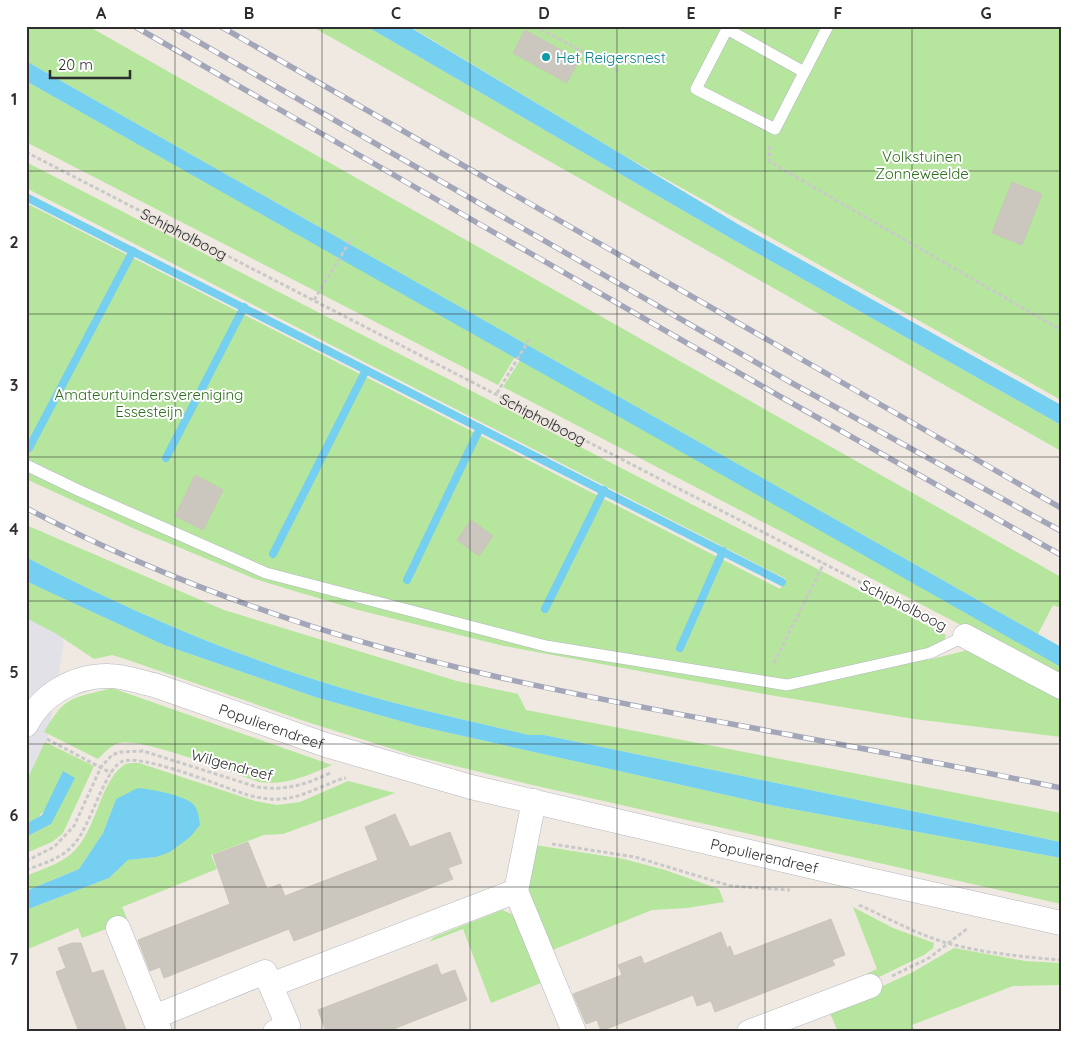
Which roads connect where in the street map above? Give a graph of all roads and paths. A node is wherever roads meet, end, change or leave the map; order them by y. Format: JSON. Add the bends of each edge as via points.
{"nodes":[{"id":1,"x":535,"y":26,"type":"edge"},
{"id":2,"x":828,"y":26,"type":"edge"},
{"id":3,"x":618,"y":70,"type":"dead end"},
{"id":4,"x":804,"y":72,"type":"junction"},
{"id":5,"x":775,"y":129,"type":"junction"},
{"id":6,"x":26,"y":152,"type":"edge"},
{"id":7,"x":352,"y":238,"type":"dead end"},
{"id":8,"x":314,"y":300,"type":"junction"},
{"id":9,"x":1061,"y":330,"type":"edge"},
{"id":10,"x":529,"y":340,"type":"dead end"},
{"id":11,"x":497,"y":393,"type":"junction"},
{"id":12,"x":26,"y":465,"type":"edge"},
{"id":13,"x":824,"y":563,"type":"junction"},
{"id":14,"x":965,"y":636,"type":"junction"},
{"id":15,"x":764,"y":682,"type":"junction"},
{"id":16,"x":1061,"y":687,"type":"edge"},
{"id":17,"x":34,"y":731,"type":"edge"},
{"id":18,"x":368,"y":758,"type":"junction"},
{"id":19,"x":100,"y":767,"type":"junction"},
{"id":20,"x":111,"y":773,"type":"junction"},
{"id":21,"x":350,"y":777,"type":"dead end"},
{"id":22,"x":534,"y":801,"type":"junction"},
{"id":23,"x":525,"y":840,"type":"junction"},
{"id":24,"x":26,"y":861,"type":"edge"},
{"id":25,"x":26,"y":870,"type":"edge"},
{"id":26,"x":794,"y":890,"type":"dead end"},
{"id":27,"x":516,"y":891,"type":"junction"},
{"id":28,"x":857,"y":904,"type":"dead end"},
{"id":29,"x":995,"y":909,"type":"junction"},
{"id":30,"x":1061,"y":923,"type":"edge"},
{"id":31,"x":118,"y":928,"type":"dead end"},
{"id":32,"x":948,"y":943,"type":"junction"},
{"id":33,"x":1061,"y":960,"type":"edge"},
{"id":34,"x":271,"y":985,"type":"junction"},
{"id":35,"x":870,"y":986,"type":"joint"},
{"id":36,"x":157,"y":1024,"type":"edge"},
{"id":37,"x":275,"y":1032,"type":"edge"},
{"id":38,"x":574,"y":1032,"type":"edge"},
{"id":39,"x":749,"y":1032,"type":"edge"}],
"edges":[{"from":1,"to":3,"type":"path"},
{"from":2,"to":4,"type":"lane"},
{"from":4,"to":5,"type":"lane"},
{"from":4,"to":5,"type":"lane","via":[[727,30],[696,89]]},
{"from":5,"to":9,"type":"path","via":[[768,143],[770,162]]},
{"from":6,"to":8,"type":"path","name":"Schipholboog"},
{"from":7,"to":8,"type":"path"},
{"from":8,"to":11,"type":"path","name":"Schipholboog"},
{"from":10,"to":11,"type":"path"},
{"from":11,"to":13,"type":"path","name":"Schipholboog"},
{"from":12,"to":15,"type":"lane","via":[[266,573],[546,646]]},
{"from":13,"to":14,"type":"path","name":"Schipholboog"},
{"from":13,"to":15,"type":"path"},
{"from":14,"to":15,"type":"lane","via":[[930,653],[787,685]]},
{"from":14,"to":16,"type":"street","name":"Schipholboog"},
{"from":17,"to":18,"type":"street","name":"Populierendreef","via":[[36,709],[55,692],[79,680],[110,676],[154,686]]},
{"from":17,"to":19,"type":"path"},
{"from":18,"to":19,"type":"path","name":"Wilgendreef","via":[[312,782],[284,789],[257,787],[143,751],[112,755]]},
{"from":18,"to":22,"type":"street","name":"Populierendreef"},
{"from":19,"to":20,"type":"path"},
{"from":19,"to":24,"type":"path","via":[[74,826],[54,847]]},
{"from":20,"to":21,"type":"path","name":"Wilgendreef","via":[[120,762],[139,760],[247,794],[284,800]]},
{"from":20,"to":25,"type":"path","via":[[74,844],[57,859]]},
{"from":22,"to":23,"type":"street"},
{"from":22,"to":29,"type":"street","name":"Populierendreef"},
{"from":23,"to":26,"type":"path","name":"Populierendreef","via":[[635,857],[731,886]]},
{"from":23,"to":27,"type":"street"},
{"from":27,"to":34,"type":"street"},
{"from":27,"to":38,"type":"street"},
{"from":28,"to":32,"type":"path","via":[[908,929]]},
{"from":29,"to":30,"type":"street","name":"Populierendreef"},
{"from":29,"to":32,"type":"path"},
{"from":31,"to":36,"type":"street"},
{"from":32,"to":33,"type":"path"},
{"from":32,"to":35,"type":"path","via":[[929,958]]},
{"from":34,"to":36,"type":"street","via":[[265,972]]},
{"from":34,"to":37,"type":"street","via":[[288,1026]]},
{"from":35,"to":39,"type":"street"}]}
